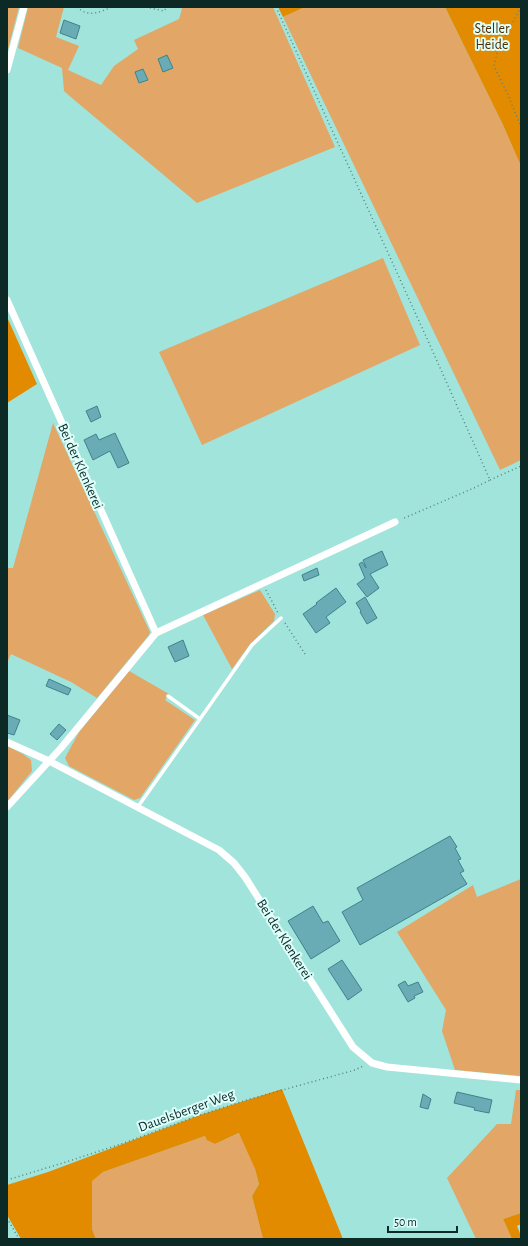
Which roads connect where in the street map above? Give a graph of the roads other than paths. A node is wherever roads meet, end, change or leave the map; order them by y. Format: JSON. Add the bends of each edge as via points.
{"nodes":[{"id":1,"x":24,"y":7,"type":"edge"},
{"id":2,"x":7,"y":70,"type":"edge"},
{"id":3,"x":7,"y":300,"type":"edge"},
{"id":4,"x":395,"y":522,"type":"road end"},
{"id":5,"x":281,"y":618,"type":"dead end"},
{"id":6,"x":156,"y":633,"type":"junction"},
{"id":7,"x":168,"y":696,"type":"dead end"},
{"id":8,"x":200,"y":719,"type":"junction"},
{"id":9,"x":7,"y":742,"type":"edge"},
{"id":10,"x":49,"y":761,"type":"junction"},
{"id":11,"x":7,"y":807,"type":"edge"},
{"id":12,"x":137,"y":808,"type":"junction"},
{"id":13,"x":521,"y":1080,"type":"edge"}],
"edges":[{"from":1,"to":2,"type":"street"},
{"from":3,"to":6,"type":"street","name":"Bei der Klenkerei"},
{"from":4,"to":6,"type":"street"},
{"from":5,"to":8,"type":"lane","via":[[252,646]]},
{"from":6,"to":10,"type":"street"},
{"from":7,"to":8,"type":"lane"},
{"from":8,"to":12,"type":"lane"},
{"from":9,"to":10,"type":"street","name":"Bei der Klenkerei"},
{"from":10,"to":11,"type":"street"},
{"from":10,"to":12,"type":"street","name":"Bei der Klenkerei"},
{"from":12,"to":13,"type":"street","name":"Bei der Klenkerei","via":[[219,850],[234,863],[353,1047],[372,1063],[387,1068]]}]}
